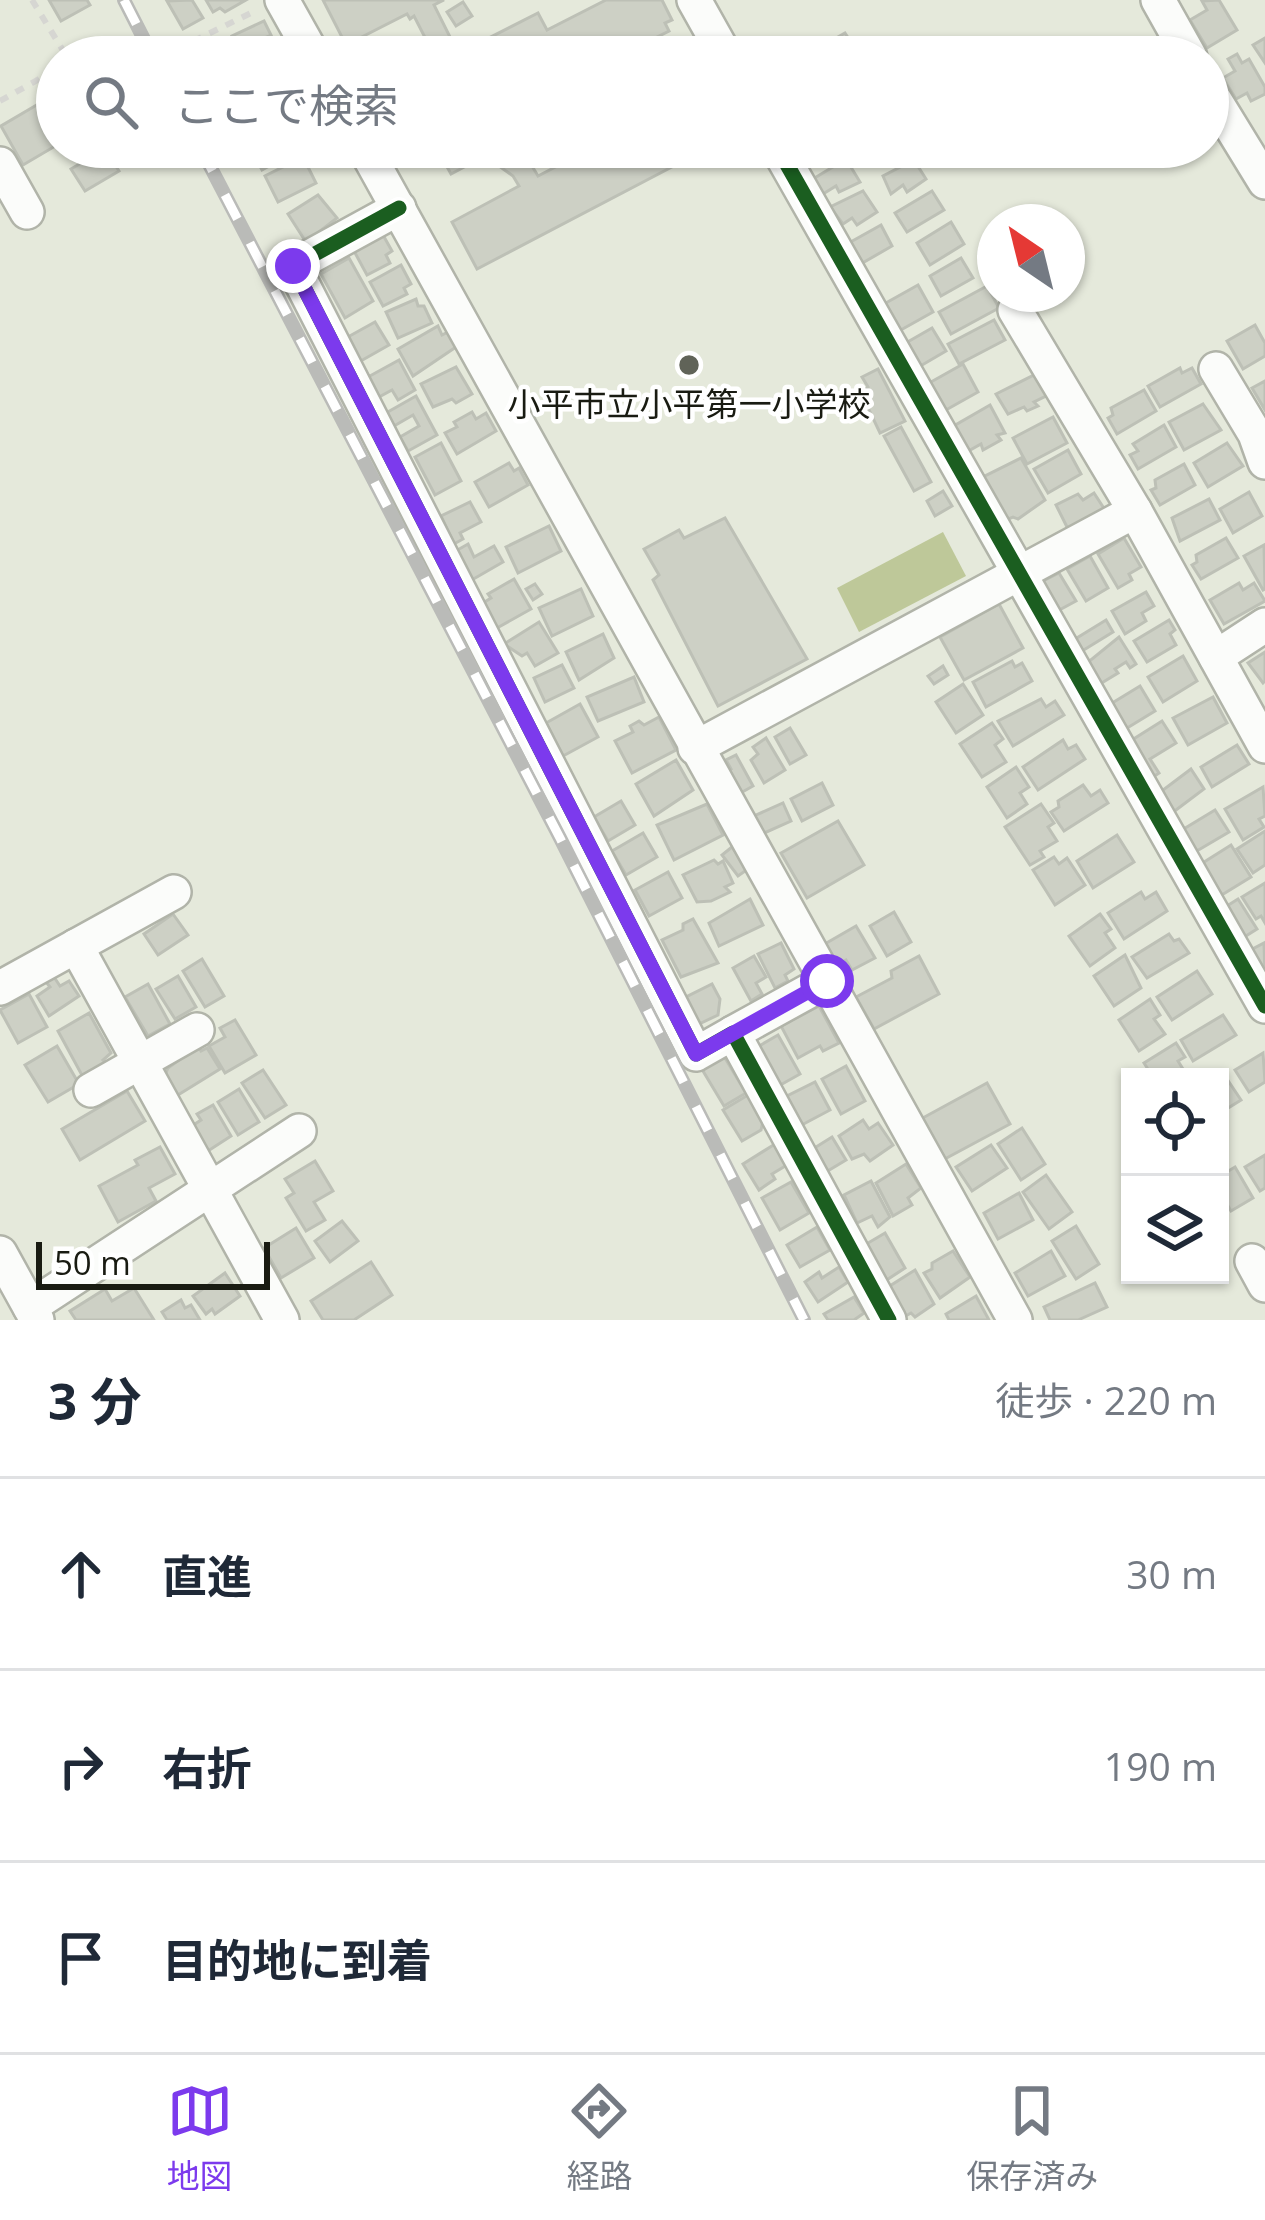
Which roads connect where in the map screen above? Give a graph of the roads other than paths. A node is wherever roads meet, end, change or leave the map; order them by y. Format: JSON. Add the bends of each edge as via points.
{"nodes":[{"id":1,"x":694,"y":0,"type":"edge"},
{"id":2,"x":1158,"y":0,"type":"edge"},
{"id":3,"x":270,"y":5,"type":"edge"},
{"id":4,"x":296,"y":36,"type":"edge"},
{"id":5,"x":714,"y":36,"type":"edge"},
{"id":6,"x":1178,"y":36,"type":"edge"},
{"id":7,"x":1229,"y":123,"type":"edge"},
{"id":8,"x":0,"y":164,"type":"edge"},
{"id":9,"x":376,"y":168,"type":"edge"},
{"id":10,"x":789,"y":168,"type":"edge"},
{"id":11,"x":1265,"y":182,"type":"edge"},
{"id":12,"x":399,"y":208,"type":"junction"},
{"id":13,"x":27,"y":212,"type":"dead end"},
{"id":14,"x":1016,"y":312,"type":"edge"},
{"id":15,"x":1216,"y":369,"type":"dead end"},
{"id":16,"x":1265,"y":462,"type":"edge"},
{"id":17,"x":1135,"y":511,"type":"junction"},
{"id":18,"x":1018,"y":575,"type":"junction"},
{"id":19,"x":1265,"y":625,"type":"edge"},
{"id":20,"x":1216,"y":657,"type":"junction"},
{"id":21,"x":1265,"y":746,"type":"edge"},
{"id":22,"x":695,"y":748,"type":"junction"},
{"id":23,"x":174,"y":892,"type":"dead end"},
{"id":24,"x":76,"y":946,"type":"junction"},
{"id":25,"x":827,"y":981,"type":"junction"},
{"id":26,"x":0,"y":988,"type":"edge"},
{"id":27,"x":1265,"y":1006,"type":"edge"},
{"id":28,"x":197,"y":1030,"type":"dead end"},
{"id":29,"x":733,"y":1034,"type":"junction"},
{"id":30,"x":140,"y":1062,"type":"junction"},
{"id":31,"x":91,"y":1090,"type":"dead end"},
{"id":32,"x":299,"y":1131,"type":"dead end"},
{"id":33,"x":210,"y":1191,"type":"junction"},
{"id":34,"x":0,"y":1253,"type":"edge"},
{"id":35,"x":34,"y":1316,"type":"edge"},
{"id":36,"x":282,"y":1320,"type":"edge"},
{"id":37,"x":889,"y":1320,"type":"edge"},
{"id":38,"x":1016,"y":1320,"type":"edge"}],
"edges":[{"from":1,"to":5,"type":"street"},
{"from":2,"to":6,"type":"street"},
{"from":3,"to":4,"type":"street"},
{"from":7,"to":11,"type":"street"},
{"from":8,"to":13,"type":"street"},
{"from":9,"to":12,"type":"street"},
{"from":10,"to":18,"type":"street"},
{"from":12,"to":22,"type":"street"},
{"from":12,"to":29,"type":"street","via":[[293,266],[696,1054]]},
{"from":14,"to":17,"type":"street"},
{"from":15,"to":16,"type":"street"},
{"from":17,"to":18,"type":"street"},
{"from":17,"to":20,"type":"street"},
{"from":18,"to":22,"type":"street"},
{"from":18,"to":27,"type":"street"},
{"from":19,"to":20,"type":"street"},
{"from":20,"to":21,"type":"street"},
{"from":22,"to":25,"type":"street"},
{"from":23,"to":24,"type":"street"},
{"from":24,"to":26,"type":"street"},
{"from":24,"to":30,"type":"street"},
{"from":25,"to":29,"type":"street"},
{"from":25,"to":38,"type":"street"},
{"from":28,"to":30,"type":"street"},
{"from":29,"to":37,"type":"street"},
{"from":30,"to":31,"type":"street"},
{"from":30,"to":33,"type":"street"},
{"from":32,"to":33,"type":"street"},
{"from":33,"to":35,"type":"street"},
{"from":33,"to":36,"type":"street"},
{"from":34,"to":35,"type":"street"}]}
